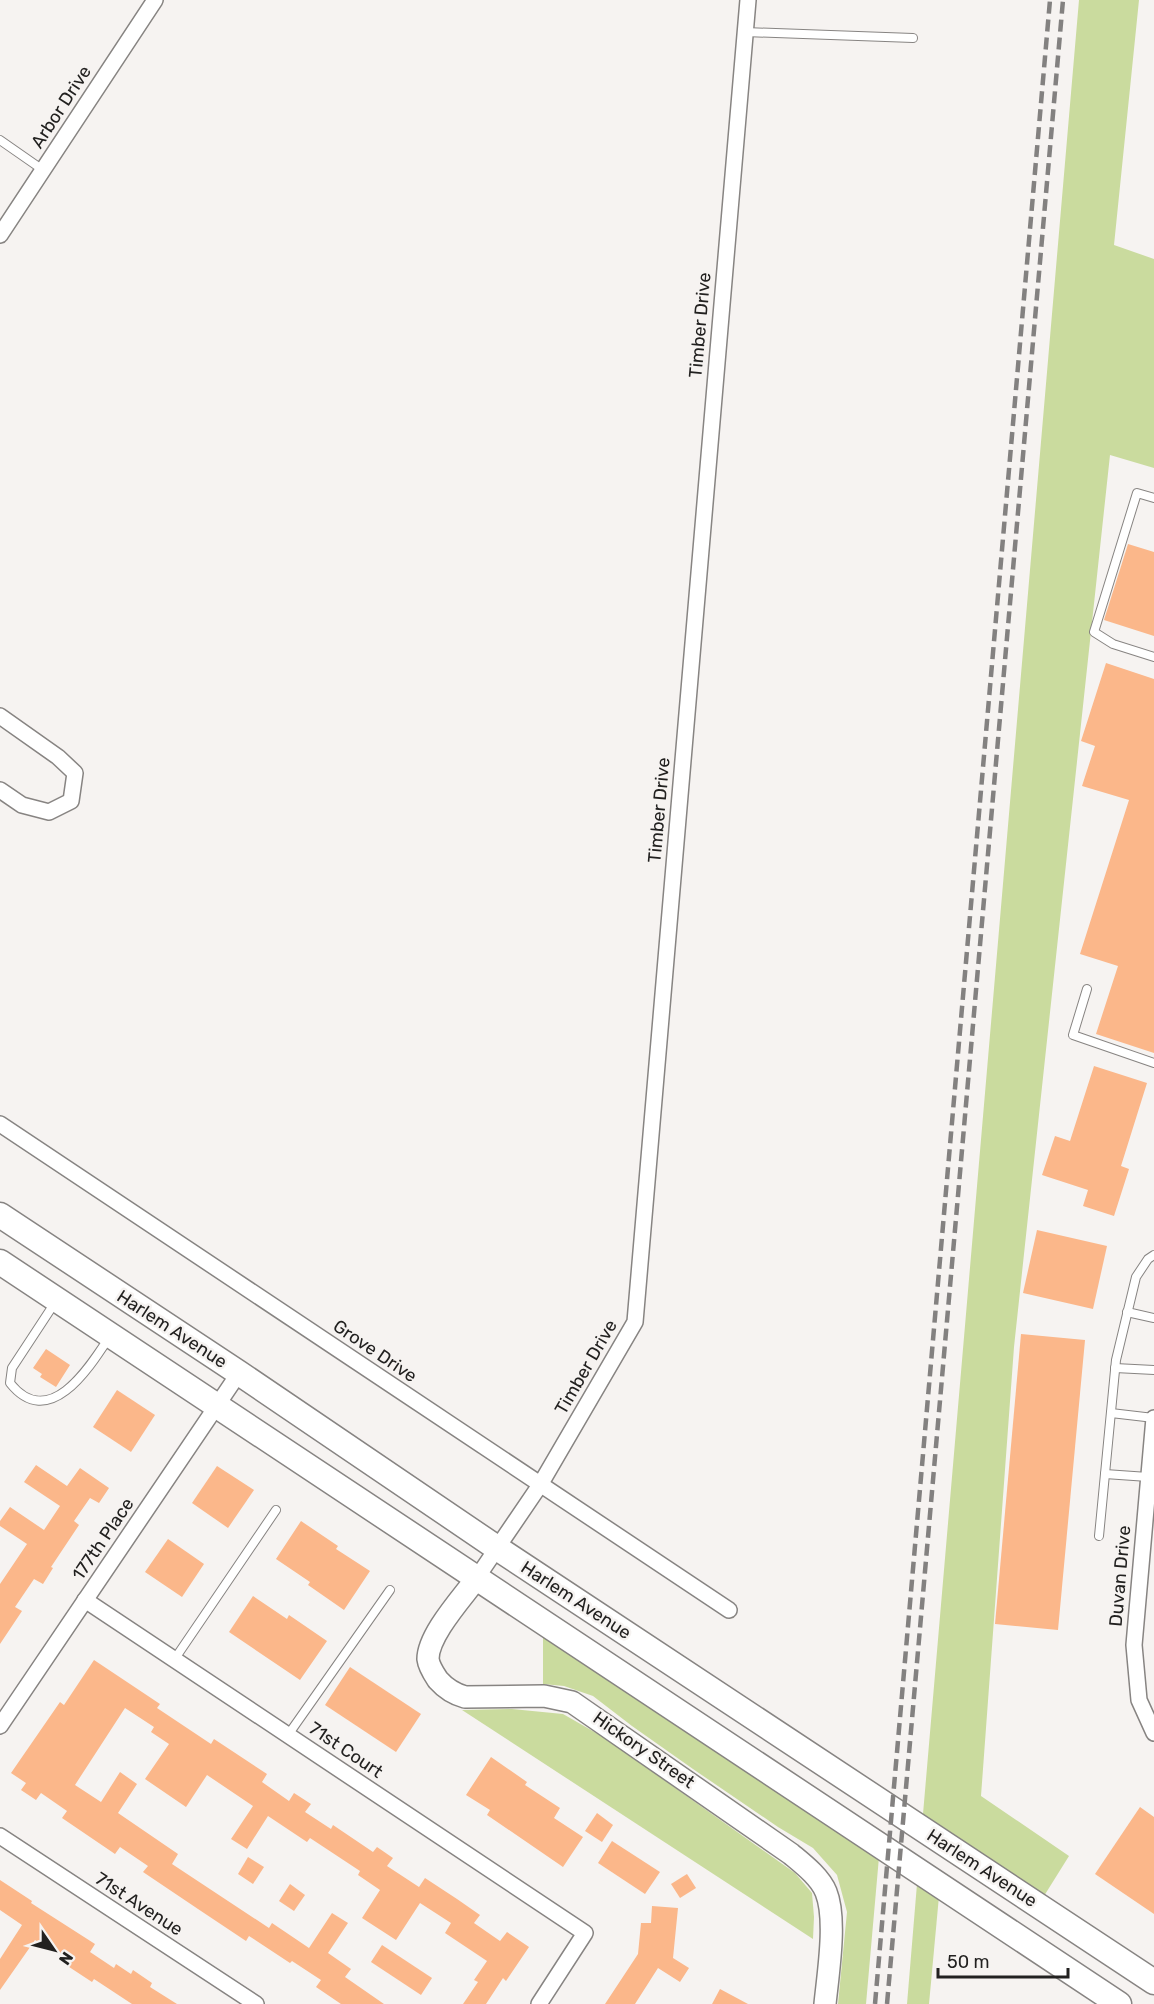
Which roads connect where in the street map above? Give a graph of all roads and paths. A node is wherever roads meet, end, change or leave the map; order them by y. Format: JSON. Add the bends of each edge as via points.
{"nodes":[{"id":1,"x":155,"y":0,"type":"edge"},
{"id":2,"x":748,"y":0,"type":"edge"},
{"id":3,"x":745,"y":32,"type":"junction"},
{"id":4,"x":914,"y":38,"type":"dead end"},
{"id":5,"x":0,"y":140,"type":"edge"},
{"id":6,"x":43,"y":170,"type":"junction"},
{"id":7,"x":1,"y":230,"type":"edge"},
{"id":8,"x":1154,"y":498,"type":"edge"},
{"id":9,"x":1154,"y":657,"type":"edge"},
{"id":10,"x":0,"y":716,"type":"edge"},
{"id":11,"x":0,"y":790,"type":"edge"},
{"id":12,"x":1087,"y":989,"type":"dead end"},
{"id":13,"x":1154,"y":1063,"type":"edge"},
{"id":14,"x":0,"y":1124,"type":"edge"},
{"id":15,"x":0,"y":1215,"type":"edge"},
{"id":16,"x":1154,"y":1256,"type":"edge"},
{"id":17,"x":0,"y":1262,"type":"edge"},
{"id":18,"x":57,"y":1299,"type":"junction"},
{"id":19,"x":1126,"y":1312,"type":"junction"},
{"id":20,"x":1154,"y":1318,"type":"edge"},
{"id":21,"x":111,"y":1335,"type":"junction"},
{"id":22,"x":1115,"y":1368,"type":"junction"},
{"id":23,"x":1154,"y":1370,"type":"edge"},
{"id":24,"x":239,"y":1373,"type":"junction"},
{"id":25,"x":217,"y":1405,"type":"junction"},
{"id":26,"x":1111,"y":1413,"type":"junction"},
{"id":27,"x":1154,"y":1418,"type":"edge"},
{"id":28,"x":1105,"y":1474,"type":"junction"},
{"id":29,"x":1148,"y":1477,"type":"junction"},
{"id":30,"x":540,"y":1485,"type":"junction"},
{"id":31,"x":276,"y":1510,"type":"dead end"},
{"id":32,"x":1100,"y":1536,"type":"dead end"},
{"id":33,"x":497,"y":1548,"type":"junction"},
{"id":34,"x":476,"y":1579,"type":"junction"},
{"id":35,"x":390,"y":1590,"type":"dead end"},
{"id":36,"x":85,"y":1600,"type":"junction"},
{"id":37,"x":729,"y":1610,"type":"dead end"},
{"id":38,"x":174,"y":1659,"type":"junction"},
{"id":39,"x":0,"y":1726,"type":"edge"},
{"id":40,"x":1154,"y":1733,"type":"edge"},
{"id":41,"x":288,"y":1735,"type":"junction"},
{"id":42,"x":0,"y":1836,"type":"edge"},
{"id":43,"x":1154,"y":1982,"type":"edge"},
{"id":44,"x":256,"y":2004,"type":"edge"},
{"id":45,"x":539,"y":2004,"type":"edge"},
{"id":46,"x":825,"y":2004,"type":"edge"},
{"id":47,"x":1119,"y":2004,"type":"edge"}],
"edges":[{"from":1,"to":6,"type":"street","name":"Arbor Drive"},
{"from":2,"to":3,"type":"street","name":"Timber Drive"},
{"from":3,"to":4,"type":"lane"},
{"from":3,"to":30,"type":"street","name":"Timber Drive","via":[[635,1322]]},
{"from":5,"to":6,"type":"lane"},
{"from":6,"to":7,"type":"street","name":"Arbor Drive"},
{"from":8,"to":9,"type":"lane","via":[[1137,493],[1094,632],[1113,644]]},
{"from":10,"to":11,"type":"street","via":[[75,773],[71,801],[49,812],[22,805]]},
{"from":12,"to":13,"type":"lane","via":[[1073,1035]]},
{"from":14,"to":30,"type":"street","name":"Grove Drive"},
{"from":15,"to":24,"type":"main road","name":"Harlem Avenue"},
{"from":16,"to":19,"type":"lane","via":[[1136,1277]]},
{"from":17,"to":18,"type":"main road","name":"Harlem Avenue"},
{"from":18,"to":21,"type":"main road","name":"Harlem Avenue"},
{"from":18,"to":21,"type":"lane","via":[[12,1368],[10,1383],[16,1390],[37,1402],[64,1393],[91,1366]]},
{"from":19,"to":20,"type":"lane"},
{"from":19,"to":22,"type":"lane"},
{"from":21,"to":25,"type":"main road","name":"Harlem Avenue"},
{"from":22,"to":23,"type":"lane"},
{"from":22,"to":26,"type":"lane"},
{"from":24,"to":25,"type":"street","name":"177th Place"},
{"from":24,"to":33,"type":"main road","name":"Harlem Avenue"},
{"from":25,"to":34,"type":"main road","name":"Harlem Avenue"},
{"from":25,"to":36,"type":"street","name":"177th Place"},
{"from":26,"to":27,"type":"lane"},
{"from":26,"to":28,"type":"lane"},
{"from":27,"to":29,"type":"street","name":"Duvan Drive"},
{"from":28,"to":29,"type":"lane"},
{"from":28,"to":32,"type":"lane"},
{"from":29,"to":40,"type":"street","name":"Duvan Drive","via":[[1134,1645],[1139,1700]]},
{"from":30,"to":33,"type":"street","name":"Timber Drive"},
{"from":30,"to":37,"type":"street","name":"Grove Drive"},
{"from":31,"to":38,"type":"lane"},
{"from":33,"to":34,"type":"street","name":"Timber Drive"},
{"from":33,"to":43,"type":"main road","name":"Harlem Avenue"},
{"from":34,"to":46,"type":"street","name":"Hickory Street","via":[[437,1632],[430,1648],[428,1660],[441,1683],[465,1697],[544,1696],[572,1702],[791,1854],[826,1890],[831,1914]]},
{"from":34,"to":47,"type":"main road","name":"Harlem Avenue"},
{"from":35,"to":41,"type":"lane"},
{"from":36,"to":38,"type":"street","name":"71st Court"},
{"from":36,"to":39,"type":"street","name":"177th Place"},
{"from":38,"to":41,"type":"street","name":"71st Court"},
{"from":41,"to":45,"type":"street","name":"71st Court","via":[[585,1933]]},
{"from":42,"to":44,"type":"street","name":"71st Avenue"}]}
